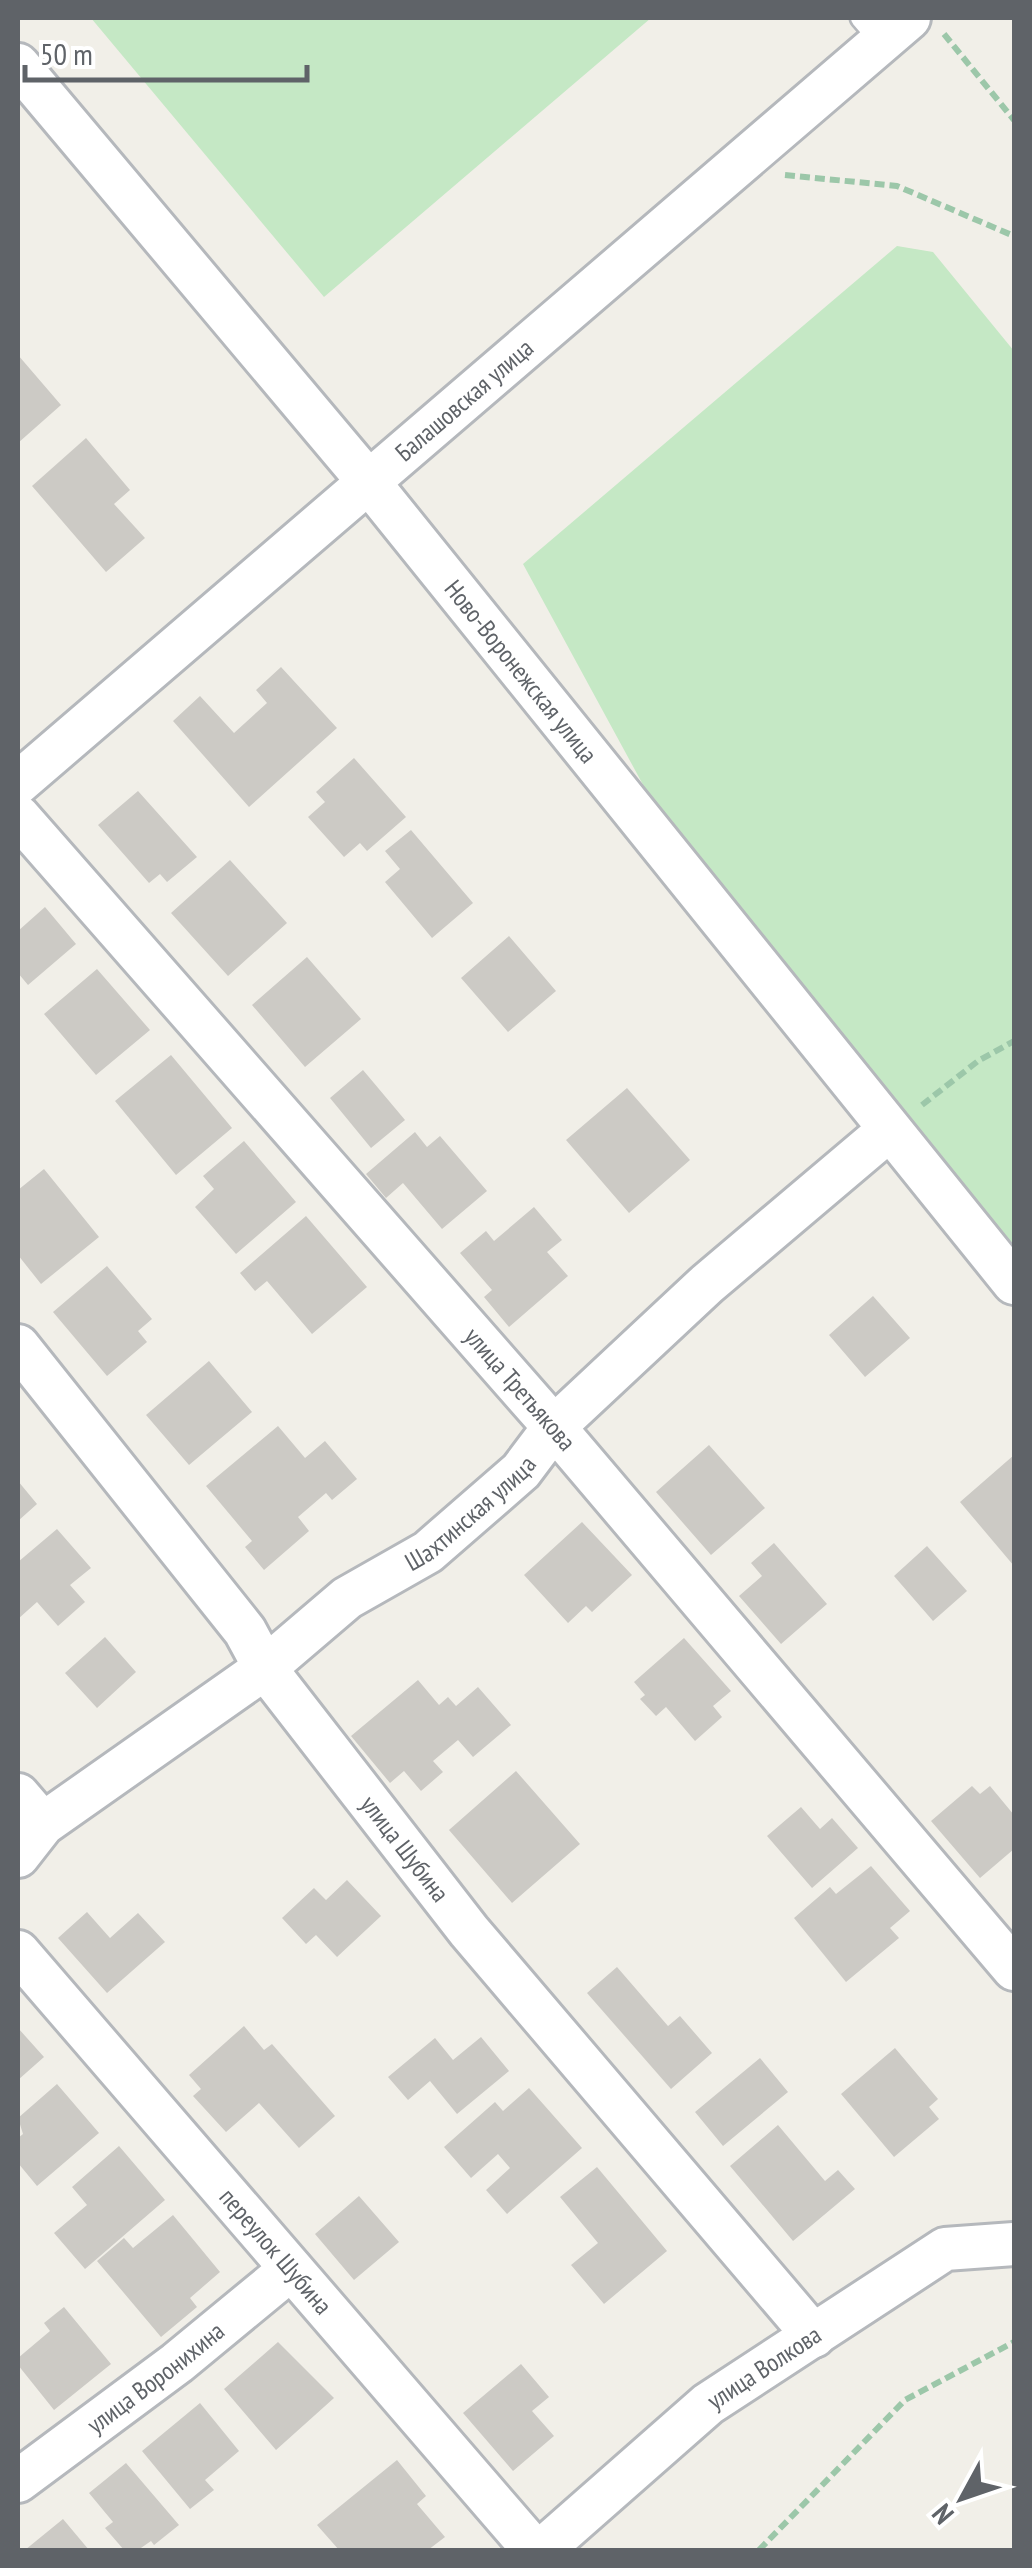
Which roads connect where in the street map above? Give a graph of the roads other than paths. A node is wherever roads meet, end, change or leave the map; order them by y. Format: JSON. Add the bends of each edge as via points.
{"nodes":[{"id":1,"x":899,"y":27,"type":"edge"},
{"id":2,"x":18,"y":66,"type":"edge"},
{"id":3,"x":366,"y":480,"type":"junction"},
{"id":4,"x":18,"y":783,"type":"edge"},
{"id":5,"x":18,"y":816,"type":"edge"},
{"id":6,"x":889,"y":1130,"type":"junction"},
{"id":7,"x":1014,"y":1283,"type":"edge"},
{"id":8,"x":18,"y":1346,"type":"edge"},
{"id":9,"x":554,"y":1427,"type":"junction"},
{"id":10,"x":265,"y":1668,"type":"junction"},
{"id":11,"x":26,"y":1825,"type":"edge"},
{"id":12,"x":18,"y":1952,"type":"edge"},
{"id":13,"x":1014,"y":1969,"type":"edge"},
{"id":14,"x":1014,"y":2244,"type":"edge"},
{"id":15,"x":291,"y":2269,"type":"junction"},
{"id":16,"x":814,"y":2336,"type":"junction"},
{"id":17,"x":18,"y":2480,"type":"edge"},
{"id":18,"x":534,"y":2550,"type":"edge"},
{"id":19,"x":542,"y":2550,"type":"edge"}],
"edges":[{"from":1,"to":3,"type":"street","name":"Балашовская улица"},
{"from":2,"to":3,"type":"street","name":"Ново-Воронежская улица"},
{"from":3,"to":4,"type":"street","name":"Балашовская улица"},
{"from":3,"to":6,"type":"street","name":"Ново-Воронежская улица"},
{"from":5,"to":9,"type":"street","name":"улица Третьякова"},
{"from":6,"to":7,"type":"street","name":"Ново-Воронежская улица"},
{"from":6,"to":9,"type":"street","name":"Шахтинская улица","via":[[707,1284]]},
{"from":8,"to":10,"type":"street","name":"улица Шубина","via":[[245,1630]]},
{"from":9,"to":10,"type":"street","name":"Шахтинская улица","via":[[520,1471],[428,1552],[347,1598]]},
{"from":9,"to":13,"type":"street","name":"улица Третьякова"},
{"from":10,"to":11,"type":"street","name":"Шахтинская улица"},
{"from":10,"to":16,"type":"street","name":"улица Шубина","via":[[469,1930]]},
{"from":12,"to":15,"type":"street","name":"переулок Шубина"},
{"from":14,"to":16,"type":"street","name":"улица Волкова","via":[[944,2249]]},
{"from":15,"to":17,"type":"street","name":"улица Воронихина"},
{"from":15,"to":18,"type":"street","name":"переулок Шубина"},
{"from":16,"to":19,"type":"street","name":"улица Волкова","via":[[708,2404]]}]}
